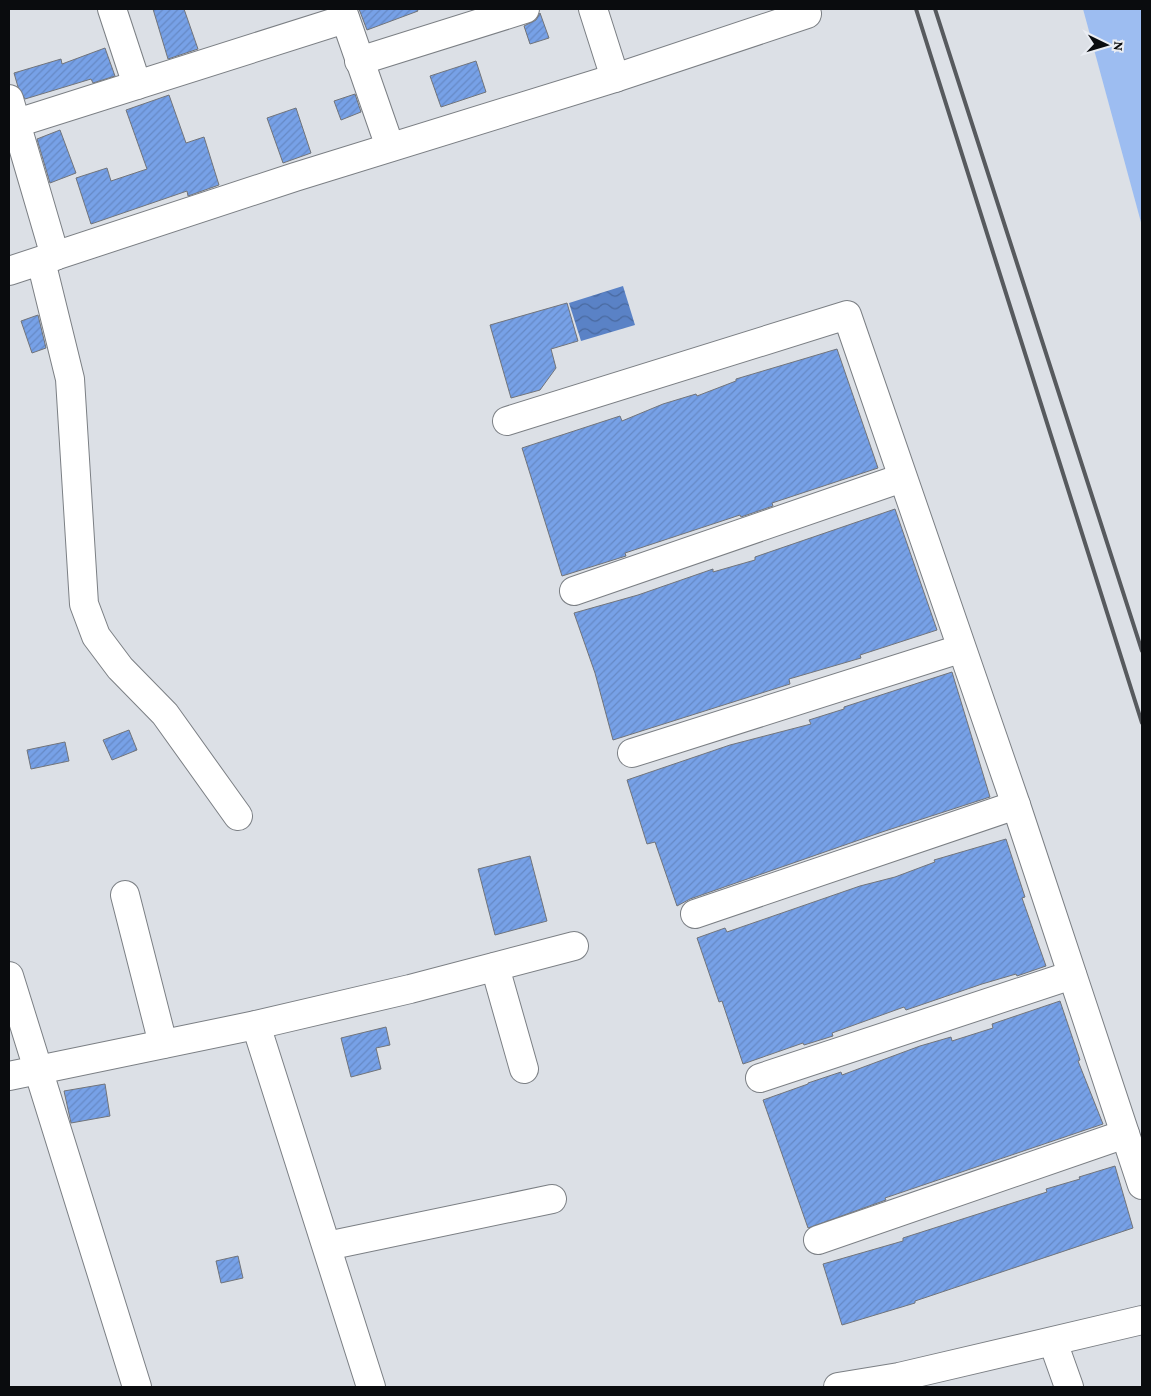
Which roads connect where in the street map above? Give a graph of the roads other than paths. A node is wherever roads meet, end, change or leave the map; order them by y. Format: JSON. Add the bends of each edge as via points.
{"nodes":[{"id":1,"x":112,"y":9,"type":"edge"},
{"id":2,"x":525,"y":9,"type":"edge"},
{"id":3,"x":593,"y":9,"type":"edge"},
{"id":4,"x":343,"y":14,"type":"edge"},
{"id":5,"x":807,"y":14,"type":"dead end"},
{"id":6,"x":359,"y":61,"type":"junction"},
{"id":7,"x":614,"y":78,"type":"junction"},
{"id":8,"x":137,"y":85,"type":"junction"},
{"id":9,"x":13,"y":111,"type":"edge"},
{"id":10,"x":390,"y":147,"type":"junction"},
{"id":11,"x":48,"y":259,"type":"junction"},
{"id":12,"x":9,"y":271,"type":"edge"},
{"id":13,"x":507,"y":421,"type":"dead end"},
{"id":14,"x":902,"y":478,"type":"junction"},
{"id":15,"x":574,"y":591,"type":"dead end"},
{"id":16,"x":960,"y":649,"type":"junction"},
{"id":17,"x":632,"y":753,"type":"dead end"},
{"id":18,"x":1016,"y":805,"type":"junction"},
{"id":19,"x":238,"y":816,"type":"dead end"},
{"id":20,"x":125,"y":896,"type":"dead end"},
{"id":21,"x":695,"y":914,"type":"dead end"},
{"id":22,"x":574,"y":946,"type":"dead end"},
{"id":23,"x":495,"y":967,"type":"junction"},
{"id":24,"x":1072,"y":975,"type":"junction"},
{"id":25,"x":9,"y":976,"type":"edge"},
{"id":26,"x":256,"y":1025,"type":"junction"},
{"id":27,"x":163,"y":1044,"type":"junction"},
{"id":28,"x":524,"y":1069,"type":"dead end"},
{"id":29,"x":36,"y":1070,"type":"junction"},
{"id":30,"x":9,"y":1076,"type":"edge"},
{"id":31,"x":760,"y":1078,"type":"dead end"},
{"id":32,"x":1125,"y":1134,"type":"junction"},
{"id":33,"x":1142,"y":1185,"type":"edge"},
{"id":34,"x":552,"y":1199,"type":"dead end"},
{"id":35,"x":818,"y":1240,"type":"dead end"},
{"id":36,"x":327,"y":1246,"type":"junction"},
{"id":37,"x":1142,"y":1320,"type":"edge"},
{"id":38,"x":1053,"y":1342,"type":"junction"},
{"id":39,"x":137,"y":1387,"type":"edge"},
{"id":40,"x":370,"y":1387,"type":"edge"},
{"id":41,"x":838,"y":1387,"type":"edge"},
{"id":42,"x":1069,"y":1387,"type":"edge"}],
"edges":[{"from":1,"to":8,"type":"street"},
{"from":2,"to":6,"type":"street"},
{"from":3,"to":7,"type":"street"},
{"from":4,"to":6,"type":"street"},
{"from":4,"to":8,"type":"street"},
{"from":5,"to":7,"type":"street"},
{"from":6,"to":10,"type":"street"},
{"from":7,"to":10,"type":"street"},
{"from":8,"to":9,"type":"street"},
{"from":9,"to":11,"type":"street"},
{"from":10,"to":11,"type":"street"},
{"from":11,"to":12,"type":"street"},
{"from":11,"to":19,"type":"street","via":[[70,379],[84,604],[96,636],[120,668],[165,714]]},
{"from":13,"to":14,"type":"street","via":[[847,315]]},
{"from":14,"to":15,"type":"street"},
{"from":14,"to":16,"type":"street"},
{"from":16,"to":17,"type":"street"},
{"from":16,"to":18,"type":"street"},
{"from":18,"to":21,"type":"street"},
{"from":18,"to":24,"type":"street"},
{"from":20,"to":27,"type":"street"},
{"from":22,"to":23,"type":"street"},
{"from":23,"to":26,"type":"street"},
{"from":23,"to":28,"type":"street"},
{"from":24,"to":31,"type":"street"},
{"from":24,"to":32,"type":"street"},
{"from":25,"to":29,"type":"street"},
{"from":26,"to":27,"type":"street"},
{"from":26,"to":36,"type":"street"},
{"from":27,"to":29,"type":"street"},
{"from":29,"to":30,"type":"street"},
{"from":29,"to":39,"type":"street"},
{"from":32,"to":33,"type":"street"},
{"from":32,"to":35,"type":"street"},
{"from":34,"to":36,"type":"street"},
{"from":36,"to":40,"type":"street"},
{"from":37,"to":38,"type":"street"},
{"from":38,"to":41,"type":"street","via":[[899,1377]]},
{"from":38,"to":42,"type":"street"}]}
